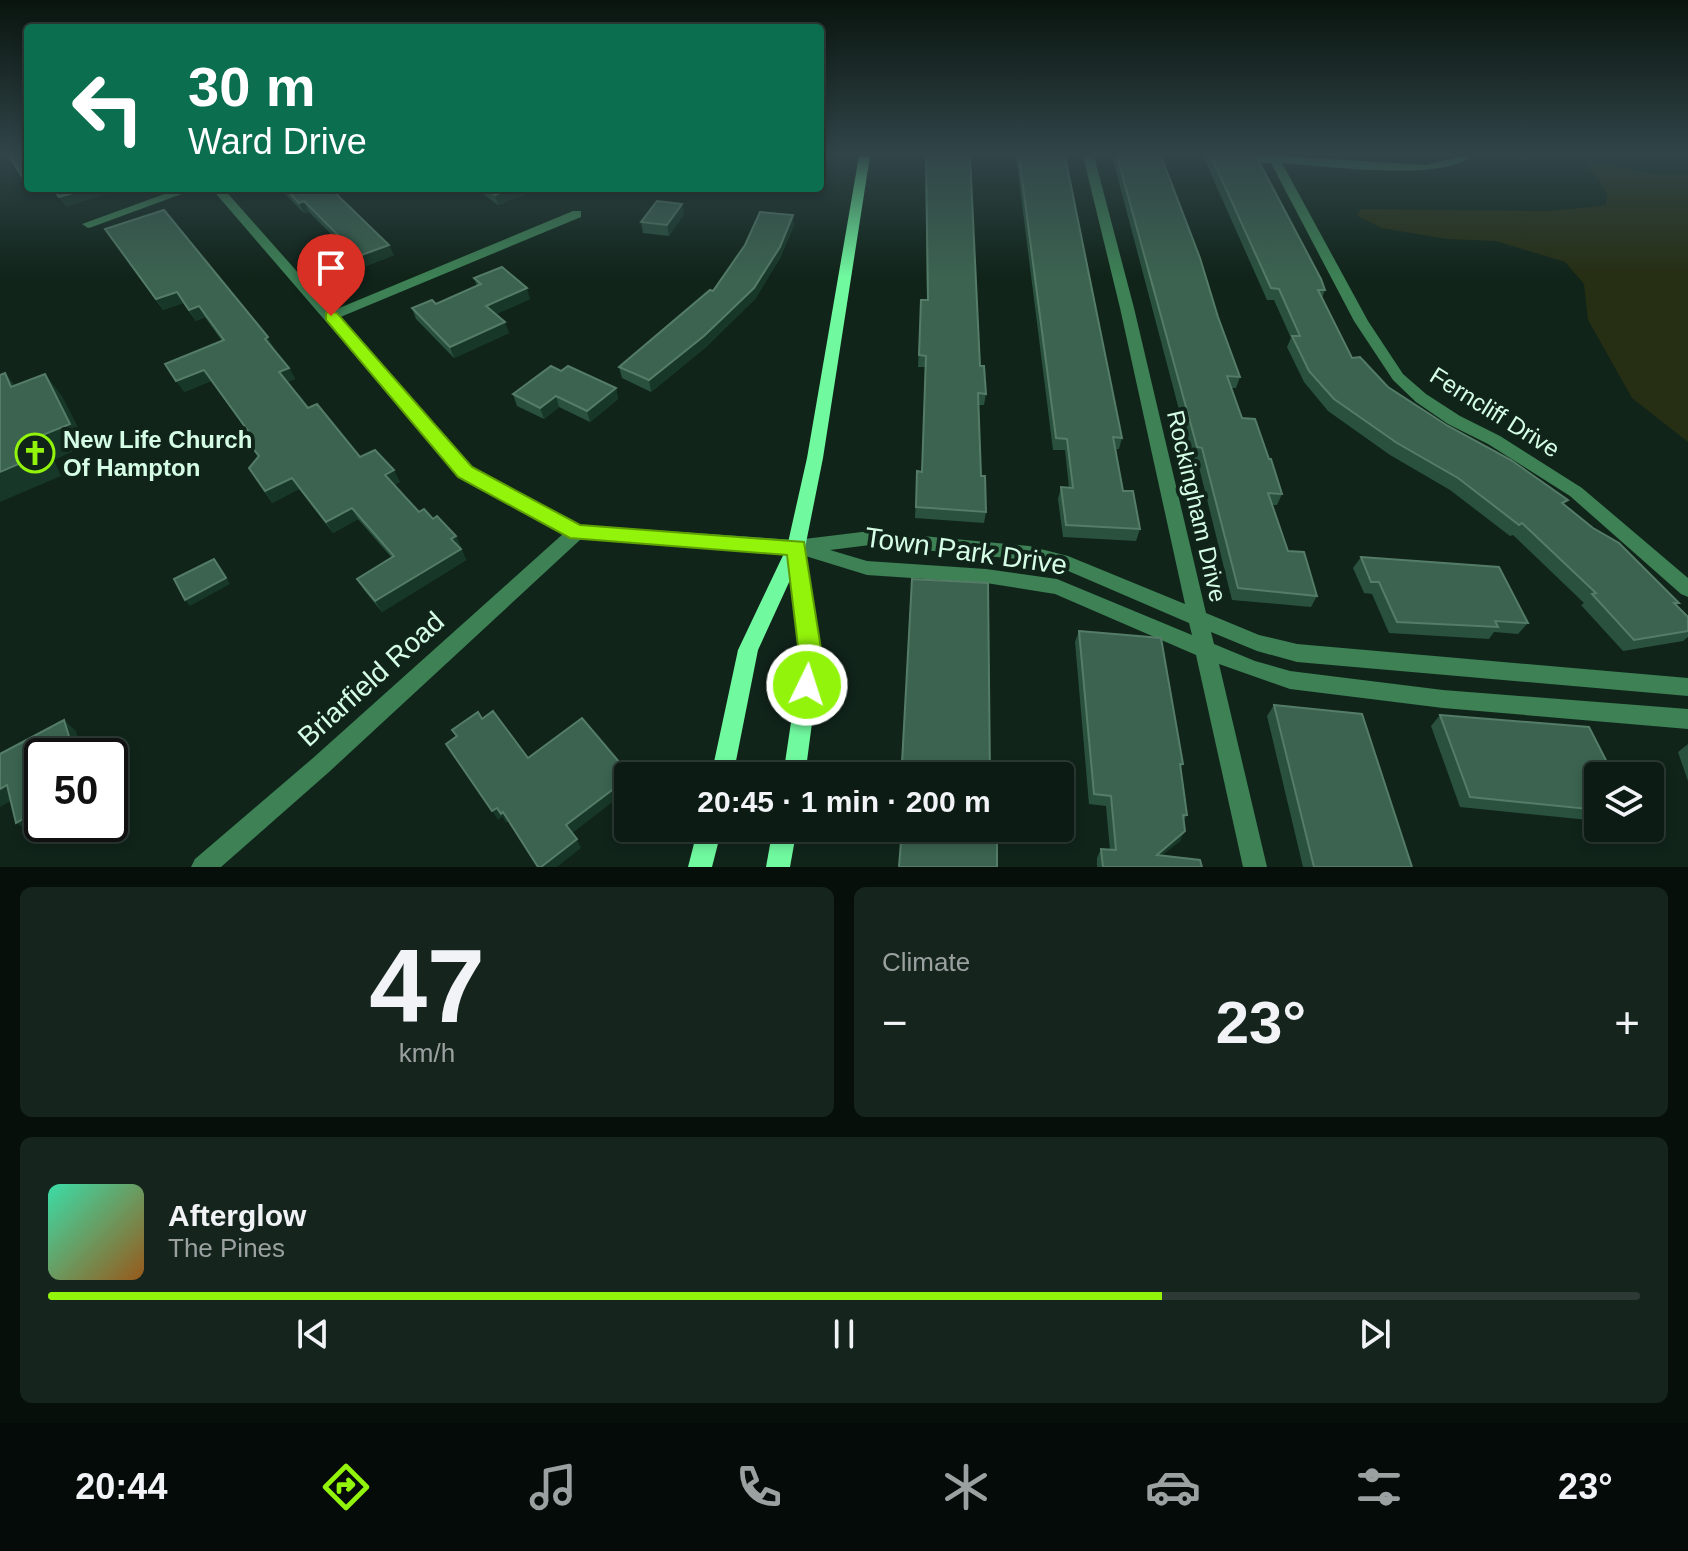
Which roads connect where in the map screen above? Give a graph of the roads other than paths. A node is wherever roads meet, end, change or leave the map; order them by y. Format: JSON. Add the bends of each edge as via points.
{"nodes":[{"id":1,"x":168,"y":196,"type":"edge"},
{"id":2,"x":225,"y":196,"type":"edge"},
{"id":3,"x":858,"y":196,"type":"edge"},
{"id":4,"x":1098,"y":196,"type":"edge"},
{"id":5,"x":1295,"y":196,"type":"edge"},
{"id":6,"x":577,"y":214,"type":"dead end"},
{"id":7,"x":88,"y":224,"type":"dead end"},
{"id":8,"x":331,"y":316,"type":"junction"},
{"id":9,"x":577,"y":532,"type":"junction"},
{"id":10,"x":796,"y":547,"type":"junction"},
{"id":11,"x":1688,"y":589,"type":"edge"},
{"id":12,"x":1197,"y":615,"type":"junction"},
{"id":13,"x":1205,"y":649,"type":"junction"},
{"id":14,"x":1688,"y":687,"type":"edge"},
{"id":15,"x":1688,"y":719,"type":"edge"},
{"id":16,"x":725,"y":762,"type":"edge"},
{"id":17,"x":796,"y":762,"type":"edge"},
{"id":18,"x":706,"y":842,"type":"edge"},
{"id":19,"x":782,"y":842,"type":"edge"},
{"id":20,"x":203,"y":867,"type":"edge"},
{"id":21,"x":700,"y":867,"type":"edge"},
{"id":22,"x":778,"y":867,"type":"edge"},
{"id":23,"x":1255,"y":867,"type":"edge"}],
"edges":[{"from":1,"to":7,"type":"street"},
{"from":2,"to":8,"type":"street"},
{"from":3,"to":10,"type":"main road"},
{"from":4,"to":12,"type":"street","name":"Rockingham Drive"},
{"from":5,"to":11,"type":"street","name":"Ferncliff Drive","via":[[1361,321],[1398,377],[1432,405],[1576,492]]},
{"from":6,"to":8,"type":"street"},
{"from":8,"to":9,"type":"street","via":[[465,472]]},
{"from":9,"to":10,"type":"street"},
{"from":9,"to":20,"type":"street","name":"Briarfield Road"},
{"from":10,"to":12,"type":"street","name":"Town Park Drive","via":[[870,538],[1029,553]]},
{"from":10,"to":13,"type":"street","name":"Town Park Drive","via":[[867,568],[1057,587]]},
{"from":10,"to":16,"type":"main road","via":[[748,650]]},
{"from":10,"to":17,"type":"main road","via":[[811,655]]},
{"from":12,"to":13,"type":"street","name":"Rockingham Drive"},
{"from":12,"to":14,"type":"street","name":"Town Park Drive","via":[[1257,643],[1297,653]]},
{"from":13,"to":15,"type":"street","name":"Town Park Drive","via":[[1252,669],[1343,689]]},
{"from":13,"to":23,"type":"street","name":"Rockingham Drive"},
{"from":18,"to":21,"type":"main road"},
{"from":19,"to":22,"type":"main road"}]}
